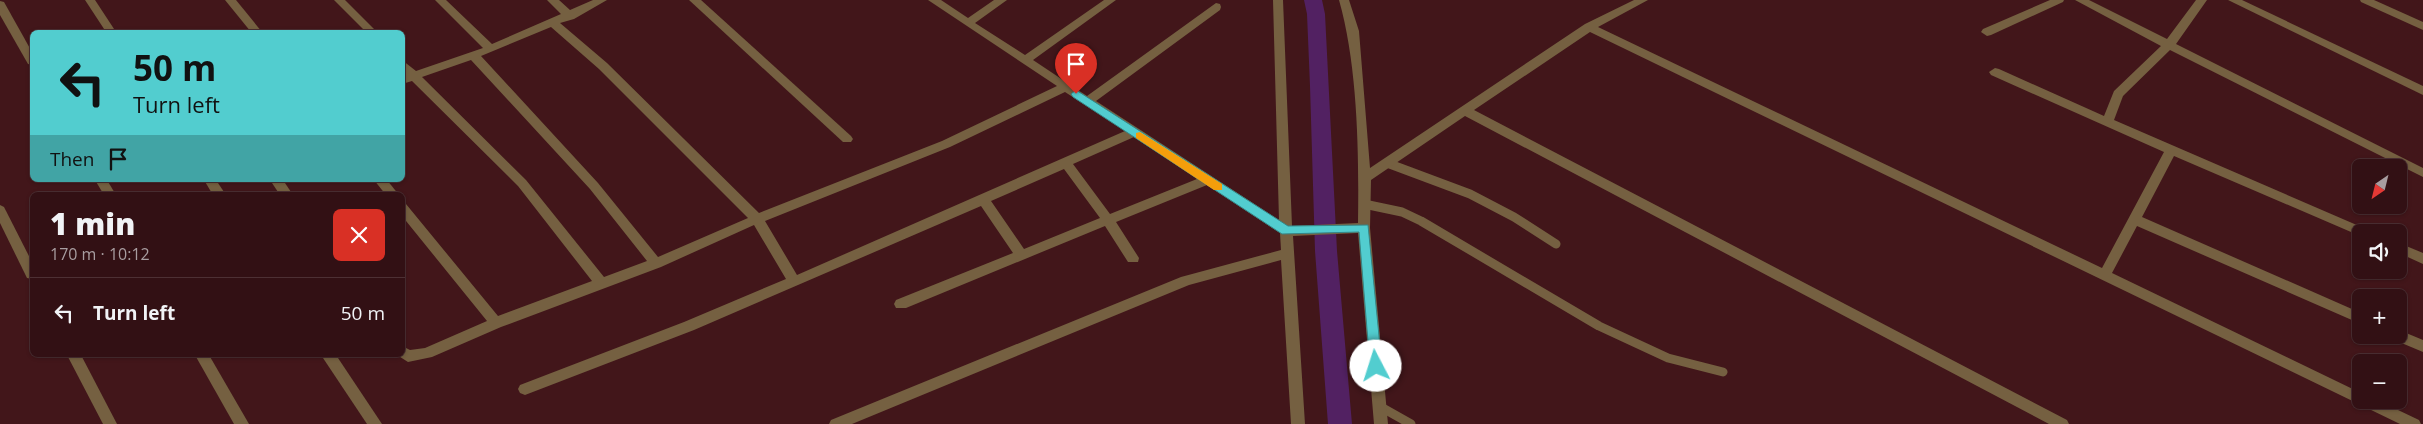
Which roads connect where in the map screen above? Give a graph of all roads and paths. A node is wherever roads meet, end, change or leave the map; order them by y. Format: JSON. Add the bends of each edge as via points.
{"nodes":[{"id":1,"x":90,"y":0,"type":"edge"},
{"id":2,"x":230,"y":0,"type":"edge"},
{"id":3,"x":339,"y":0,"type":"edge"},
{"id":4,"x":440,"y":0,"type":"edge"},
{"id":5,"x":552,"y":0,"type":"edge"},
{"id":6,"x":602,"y":0,"type":"edge"},
{"id":7,"x":694,"y":0,"type":"edge"},
{"id":8,"x":933,"y":0,"type":"edge"},
{"id":9,"x":1002,"y":0,"type":"edge"},
{"id":10,"x":1111,"y":0,"type":"edge"},
{"id":11,"x":1278,"y":0,"type":"edge"},
{"id":12,"x":1344,"y":0,"type":"edge"},
{"id":13,"x":1643,"y":0,"type":"edge"},
{"id":14,"x":2059,"y":0,"type":"edge"},
{"id":15,"x":2080,"y":0,"type":"edge"},
{"id":16,"x":2202,"y":0,"type":"edge"},
{"id":17,"x":2233,"y":0,"type":"edge"},
{"id":18,"x":2365,"y":0,"type":"edge"},
{"id":19,"x":0,"y":5,"type":"edge"},
{"id":20,"x":1216,"y":8,"type":"dead end"},
{"id":21,"x":570,"y":16,"type":"junction"},
{"id":22,"x":554,"y":23,"type":"junction"},
{"id":23,"x":967,"y":23,"type":"junction"},
{"id":24,"x":2423,"y":26,"type":"edge"},
{"id":25,"x":1590,"y":27,"type":"junction"},
{"id":26,"x":110,"y":30,"type":"edge"},
{"id":27,"x":255,"y":30,"type":"edge"},
{"id":28,"x":370,"y":30,"type":"edge"},
{"id":29,"x":1987,"y":32,"type":"dead end"},
{"id":30,"x":2169,"y":45,"type":"junction"},
{"id":31,"x":491,"y":49,"type":"junction"},
{"id":32,"x":473,"y":55,"type":"junction"},
{"id":33,"x":30,"y":58,"type":"edge"},
{"id":34,"x":1024,"y":60,"type":"junction"},
{"id":35,"x":1995,"y":72,"type":"dead end"},
{"id":36,"x":408,"y":78,"type":"edge"},
{"id":37,"x":1065,"y":87,"type":"junction"},
{"id":38,"x":2423,"y":91,"type":"edge"},
{"id":39,"x":1088,"y":101,"type":"junction"},
{"id":40,"x":1465,"y":111,"type":"junction"},
{"id":41,"x":2107,"y":122,"type":"junction"},
{"id":42,"x":1134,"y":132,"type":"junction"},
{"id":43,"x":847,"y":139,"type":"dead end"},
{"id":44,"x":2171,"y":150,"type":"junction"},
{"id":45,"x":1066,"y":163,"type":"junction"},
{"id":46,"x":1386,"y":163,"type":"junction"},
{"id":47,"x":2423,"y":173,"type":"edge"},
{"id":48,"x":1365,"y":178,"type":"junction"},
{"id":49,"x":1207,"y":180,"type":"junction"},
{"id":50,"x":382,"y":182,"type":"edge"},
{"id":51,"x":390,"y":192,"type":"edge"},
{"id":52,"x":984,"y":200,"type":"junction"},
{"id":53,"x":1364,"y":204,"type":"junction"},
{"id":54,"x":0,"y":210,"type":"edge"},
{"id":55,"x":405,"y":211,"type":"edge"},
{"id":56,"x":757,"y":219,"type":"junction"},
{"id":57,"x":2134,"y":219,"type":"junction"},
{"id":58,"x":1108,"y":220,"type":"junction"},
{"id":59,"x":1364,"y":228,"type":"junction"},
{"id":60,"x":2352,"y":228,"type":"edge"},
{"id":61,"x":1286,"y":231,"type":"junction"},
{"id":62,"x":1556,"y":244,"type":"dead end"},
{"id":63,"x":2407,"y":252,"type":"edge"},
{"id":64,"x":1288,"y":253,"type":"junction"},
{"id":65,"x":1020,"y":254,"type":"junction"},
{"id":66,"x":1133,"y":258,"type":"dead end"},
{"id":67,"x":2423,"y":259,"type":"edge"},
{"id":68,"x":656,"y":263,"type":"junction"},
{"id":69,"x":30,"y":270,"type":"edge"},
{"id":70,"x":2104,"y":276,"type":"junction"},
{"id":71,"x":794,"y":281,"type":"junction"},
{"id":72,"x":601,"y":283,"type":"junction"},
{"id":73,"x":900,"y":304,"type":"dead end"},
{"id":74,"x":2352,"y":315,"type":"edge"},
{"id":75,"x":496,"y":324,"type":"junction"},
{"id":76,"x":2407,"y":339,"type":"edge"},
{"id":77,"x":2423,"y":346,"type":"edge"},
{"id":78,"x":405,"y":354,"type":"edge"},
{"id":79,"x":75,"y":357,"type":"edge"},
{"id":80,"x":203,"y":357,"type":"edge"},
{"id":81,"x":329,"y":357,"type":"edge"},
{"id":82,"x":1724,"y":372,"type":"dead end"},
{"id":83,"x":525,"y":389,"type":"dead end"},
{"id":84,"x":2352,"y":395,"type":"edge"},
{"id":85,"x":1379,"y":406,"type":"junction"},
{"id":86,"x":2382,"y":409,"type":"edge"},
{"id":87,"x":110,"y":424,"type":"edge"},
{"id":88,"x":242,"y":424,"type":"edge"},
{"id":89,"x":375,"y":424,"type":"edge"},
{"id":90,"x":836,"y":424,"type":"edge"},
{"id":91,"x":1298,"y":424,"type":"edge"},
{"id":92,"x":1381,"y":424,"type":"edge"},
{"id":93,"x":1411,"y":424,"type":"edge"},
{"id":94,"x":2062,"y":424,"type":"edge"},
{"id":95,"x":2414,"y":424,"type":"edge"}],
"edges":[{"from":1,"to":26,"type":"street"},
{"from":2,"to":27,"type":"street"},
{"from":3,"to":28,"type":"street"},
{"from":4,"to":31,"type":"street"},
{"from":5,"to":21,"type":"street"},
{"from":6,"to":21,"type":"street"},
{"from":7,"to":43,"type":"street"},
{"from":8,"to":23,"type":"street"},
{"from":9,"to":23,"type":"street"},
{"from":10,"to":34,"type":"street"},
{"from":11,"to":61,"type":"street"},
{"from":12,"to":48,"type":"street","via":[[1352,31]]},
{"from":13,"to":25,"type":"street"},
{"from":14,"to":29,"type":"street"},
{"from":15,"to":30,"type":"street"},
{"from":16,"to":30,"type":"street"},
{"from":17,"to":38,"type":"street"},
{"from":18,"to":24,"type":"street"},
{"from":19,"to":33,"type":"street"},
{"from":20,"to":39,"type":"street"},
{"from":21,"to":22,"type":"street"},
{"from":22,"to":31,"type":"street"},
{"from":22,"to":56,"type":"street","via":[[603,66]]},
{"from":23,"to":34,"type":"street"},
{"from":25,"to":40,"type":"street"},
{"from":25,"to":70,"type":"street"},
{"from":30,"to":41,"type":"street","via":[[2118,94]]},
{"from":30,"to":47,"type":"street"},
{"from":31,"to":32,"type":"street"},
{"from":32,"to":36,"type":"street"},
{"from":32,"to":68,"type":"street","via":[[594,186]]},
{"from":34,"to":37,"type":"street"},
{"from":35,"to":41,"type":"street"},
{"from":36,"to":72,"type":"street","via":[[522,184]]},
{"from":37,"to":39,"type":"street"},
{"from":37,"to":56,"type":"street","via":[[946,144]]},
{"from":39,"to":42,"type":"street"},
{"from":40,"to":46,"type":"street"},
{"from":40,"to":94,"type":"street"},
{"from":41,"to":44,"type":"street"},
{"from":42,"to":45,"type":"street"},
{"from":42,"to":49,"type":"street"},
{"from":44,"to":57,"type":"street"},
{"from":44,"to":60,"type":"street"},
{"from":45,"to":52,"type":"street"},
{"from":45,"to":58,"type":"street"},
{"from":46,"to":48,"type":"street"},
{"from":46,"to":62,"type":"lane","via":[[1470,194]]},
{"from":48,"to":53,"type":"street"},
{"from":49,"to":58,"type":"street"},
{"from":49,"to":61,"type":"street"},
{"from":50,"to":51,"type":"street"},
{"from":52,"to":65,"type":"street"},
{"from":52,"to":71,"type":"street"},
{"from":53,"to":59,"type":"street"},
{"from":53,"to":82,"type":"lane","via":[[1402,212],[1421,221],[1599,326],[1642,347],[1668,358]]},
{"from":54,"to":69,"type":"street"},
{"from":55,"to":75,"type":"street"},
{"from":56,"to":68,"type":"street"},
{"from":56,"to":71,"type":"street"},
{"from":57,"to":70,"type":"street"},
{"from":57,"to":74,"type":"street"},
{"from":58,"to":65,"type":"street"},
{"from":58,"to":66,"type":"street"},
{"from":59,"to":61,"type":"street"},
{"from":59,"to":85,"type":"street"},
{"from":61,"to":64,"type":"street"},
{"from":63,"to":67,"type":"street"},
{"from":64,"to":90,"type":"street","via":[[1186,281]]},
{"from":64,"to":91,"type":"street"},
{"from":65,"to":73,"type":"street"},
{"from":68,"to":72,"type":"street"},
{"from":70,"to":84,"type":"street"},
{"from":71,"to":83,"type":"street","via":[[689,326]]},
{"from":72,"to":75,"type":"street"},
{"from":75,"to":78,"type":"street","via":[[427,353],[408,356]]},
{"from":76,"to":77,"type":"street"},
{"from":79,"to":87,"type":"street"},
{"from":80,"to":88,"type":"street"},
{"from":81,"to":89,"type":"street"},
{"from":85,"to":92,"type":"street"},
{"from":85,"to":93,"type":"lane"},
{"from":86,"to":95,"type":"street"}]}
